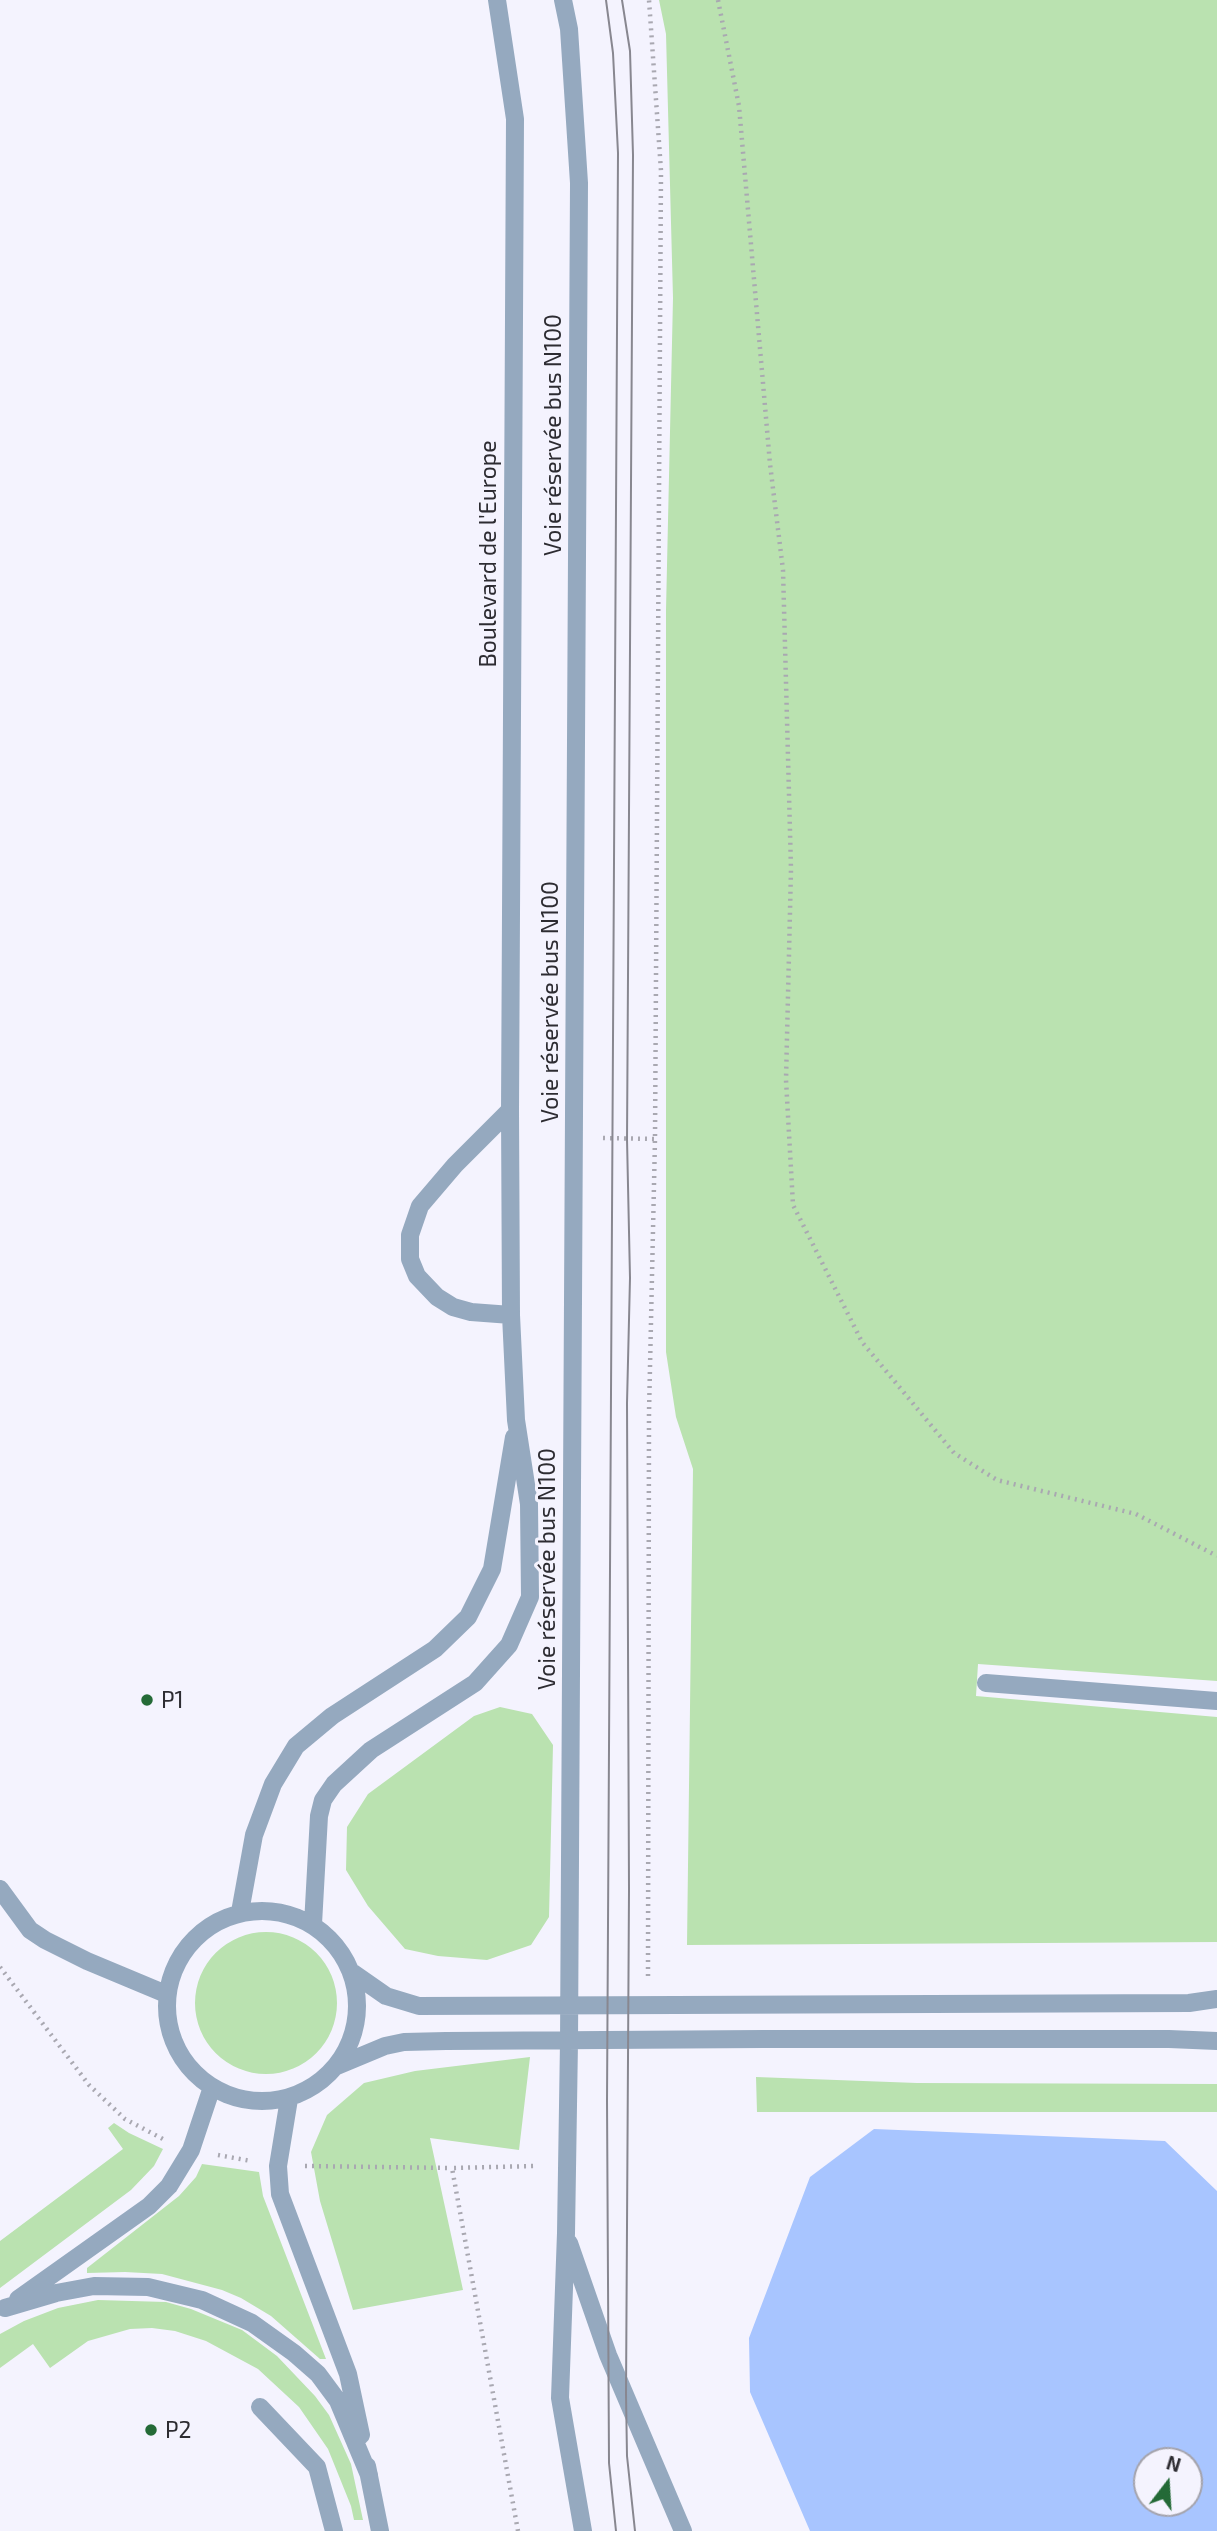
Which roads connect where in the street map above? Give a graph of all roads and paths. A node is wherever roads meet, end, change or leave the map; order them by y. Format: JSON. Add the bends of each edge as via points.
{"nodes":[{"id":1,"x":497,"y":0,"type":"edge"},
{"id":2,"x":564,"y":0,"type":"edge"},
{"id":3,"x":649,"y":0,"type":"edge"},
{"id":4,"x":718,"y":0,"type":"edge"},
{"id":5,"x":509,"y":1110,"type":"junction"},
{"id":6,"x":574,"y":1139,"type":"junction"},
{"id":7,"x":655,"y":1139,"type":"junction"},
{"id":8,"x":511,"y":1315,"type":"junction"},
{"id":9,"x":516,"y":1420,"type":"junction"},
{"id":10,"x":1217,"y":1556,"type":"edge"},
{"id":11,"x":986,"y":1683,"type":"dead end"},
{"id":12,"x":1217,"y":1701,"type":"edge"},
{"id":13,"x":0,"y":1889,"type":"edge"},
{"id":14,"x":240,"y":1912,"type":"junction"},
{"id":15,"x":313,"y":1924,"type":"junction"},
{"id":16,"x":353,"y":1973,"type":"junction"},
{"id":17,"x":166,"y":1994,"type":"junction"},
{"id":18,"x":1217,"y":2000,"type":"edge"},
{"id":19,"x":648,"y":2004,"type":"junction"},
{"id":20,"x":569,"y":2005,"type":"junction"},
{"id":21,"x":1217,"y":2041,"type":"edge"},
{"id":22,"x":569,"y":2042,"type":"junction"},
{"id":23,"x":337,"y":2066,"type":"junction"},
{"id":24,"x":212,"y":2087,"type":"junction"},
{"id":25,"x":289,"y":2099,"type":"junction"},
{"id":26,"x":536,"y":2153,"type":"dead end"},
{"id":27,"x":566,"y":2233,"type":"junction"},
{"id":28,"x":3,"y":2310,"type":"edge"},
{"id":29,"x":260,"y":2407,"type":"dead end"},
{"id":30,"x":369,"y":2475,"type":"junction"},
{"id":31,"x":334,"y":2531,"type":"edge"},
{"id":32,"x":380,"y":2531,"type":"edge"},
{"id":33,"x":518,"y":2531,"type":"edge"},
{"id":34,"x":583,"y":2531,"type":"edge"},
{"id":35,"x":683,"y":2531,"type":"edge"}],
"edges":[{"from":1,"to":5,"type":"street","name":"Boulevard de l'Europe","via":[[515,119]]},
{"from":2,"to":6,"type":"street","name":"Voie réservée bus N100","via":[[579,183]]},
{"from":3,"to":7,"type":"path","via":[[661,171]]},
{"from":4,"to":10,"type":"path","via":[[739,106],[783,570],[791,869],[786,1080],[793,1205],[862,1342],[954,1453],[997,1480],[1136,1514]]},
{"from":5,"to":8,"type":"street","name":"Boulevard de l'Europe"},
{"from":5,"to":8,"type":"street","via":[[419,1206],[410,1235],[410,1259],[417,1276],[453,1307]]},
{"from":6,"to":7,"type":"path"},
{"from":6,"to":20,"type":"street","name":"Voie réservée bus N100"},
{"from":7,"to":19,"type":"path","via":[[649,1413]]},
{"from":8,"to":9,"type":"street","name":"Boulevard de l'Europe"},
{"from":9,"to":14,"type":"street","via":[[492,1569],[468,1617],[435,1649],[332,1716],[296,1746],[273,1784],[254,1835]]},
{"from":9,"to":15,"type":"street","via":[[529,1504],[530,1597],[509,1645],[475,1683],[370,1750],[323,1800]]},
{"from":11,"to":12,"type":"street"},
{"from":13,"to":17,"type":"street","via":[[30,1930],[60,1949]]},
{"from":14,"to":15,"type":"street","via":[[265,1909]]},
{"from":14,"to":17,"type":"street","via":[[213,1923],[191,1941],[174,1966]]},
{"from":15,"to":16,"type":"street","via":[[337,1945]]},
{"from":16,"to":20,"type":"street","via":[[386,1996],[419,2006]]},
{"from":16,"to":23,"type":"street","via":[[358,2005],[353,2037]]},
{"from":17,"to":24,"type":"street","via":[[167,2021],[176,2047],[191,2070]]},
{"from":18,"to":19,"type":"street"},
{"from":19,"to":20,"type":"street"},
{"from":20,"to":22,"type":"street","name":"Voie réservée bus N100"},
{"from":21,"to":22,"type":"street"},
{"from":22,"to":23,"type":"street","via":[[404,2042]]},
{"from":22,"to":27,"type":"street","name":"Voie réservée bus N100"},
{"from":23,"to":25,"type":"street","via":[[313,2087]]},
{"from":24,"to":25,"type":"street","via":[[234,2098]]},
{"from":24,"to":28,"type":"street","via":[[191,2150],[169,2186],[149,2206]]},
{"from":25,"to":30,"type":"street","via":[[278,2166],[280,2194],[348,2374]]},
{"from":26,"to":33,"type":"path","via":[[535,2166],[452,2168]]},
{"from":27,"to":34,"type":"street","name":"Voie réservée bus N100","via":[[560,2398]]},
{"from":27,"to":35,"type":"street","via":[[608,2355]]},
{"from":28,"to":30,"type":"street","via":[[94,2286],[148,2287],[202,2301],[252,2323],[318,2374],[338,2401]]},
{"from":29,"to":31,"type":"street","via":[[317,2467]]},
{"from":30,"to":32,"type":"street"}]}
